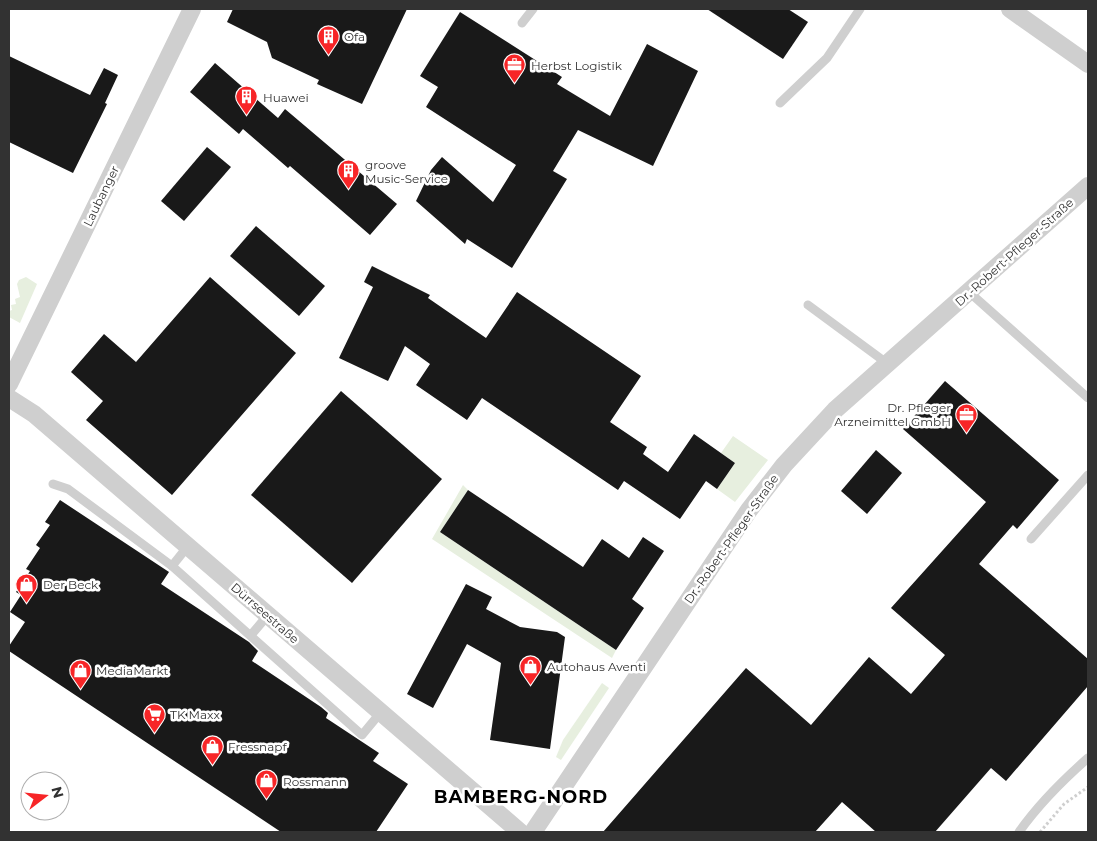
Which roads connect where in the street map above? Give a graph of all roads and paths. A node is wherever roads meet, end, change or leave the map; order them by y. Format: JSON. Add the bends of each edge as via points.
{"nodes":[{"id":1,"x":192,"y":9,"type":"edge"},
{"id":2,"x":533,"y":9,"type":"edge"},
{"id":3,"x":860,"y":9,"type":"edge"},
{"id":4,"x":1010,"y":9,"type":"edge"},
{"id":5,"x":522,"y":23,"type":"dead end"},
{"id":6,"x":1088,"y":64,"type":"edge"},
{"id":7,"x":780,"y":103,"type":"dead end"},
{"id":8,"x":1088,"y":186,"type":"edge"},
{"id":9,"x":969,"y":292,"type":"junction"},
{"id":10,"x":808,"y":304,"type":"dead end"},
{"id":11,"x":888,"y":364,"type":"junction"},
{"id":12,"x":9,"y":384,"type":"edge"},
{"id":13,"x":9,"y":398,"type":"edge"},
{"id":14,"x":1088,"y":398,"type":"edge"},
{"id":15,"x":1088,"y":475,"type":"edge"},
{"id":16,"x":53,"y":484,"type":"dead end"},
{"id":17,"x":1031,"y":539,"type":"dead end"},
{"id":18,"x":188,"y":546,"type":"junction"},
{"id":19,"x":172,"y":566,"type":"junction"},
{"id":20,"x":268,"y":615,"type":"junction"},
{"id":21,"x":250,"y":635,"type":"junction"},
{"id":22,"x":381,"y":712,"type":"junction"},
{"id":23,"x":1088,"y":758,"type":"edge"},
{"id":24,"x":1088,"y":787,"type":"edge"},
{"id":25,"x":520,"y":832,"type":"edge"},
{"id":26,"x":533,"y":832,"type":"edge"},
{"id":27,"x":1020,"y":832,"type":"edge"},
{"id":28,"x":1040,"y":832,"type":"edge"}],
"edges":[{"from":1,"to":12,"type":"street","name":"Laubanger"},
{"from":2,"to":5,"type":"lane"},
{"from":3,"to":7,"type":"lane","via":[[827,58]]},
{"from":4,"to":6,"type":"street"},
{"from":8,"to":9,"type":"street","name":"Dr.-Robert-Pfleger-Straße"},
{"from":9,"to":11,"type":"street","name":"Dr.-Robert-Pfleger-Straße"},
{"from":9,"to":14,"type":"lane"},
{"from":10,"to":11,"type":"lane"},
{"from":11,"to":26,"type":"street","name":"Dr.-Robert-Pfleger-Straße","via":[[835,410],[784,465],[749,510]]},
{"from":13,"to":18,"type":"street","name":"Dürrseestraße","via":[[34,414]]},
{"from":15,"to":17,"type":"lane"},
{"from":16,"to":19,"type":"lane","via":[[68,489]]},
{"from":18,"to":19,"type":"lane"},
{"from":18,"to":20,"type":"street","name":"Dürrseestraße"},
{"from":19,"to":21,"type":"lane"},
{"from":20,"to":21,"type":"lane"},
{"from":20,"to":22,"type":"street","name":"Dürrseestraße"},
{"from":21,"to":22,"type":"lane","via":[[362,735]]},
{"from":22,"to":25,"type":"street","name":"Dürrseestraße"},
{"from":23,"to":27,"type":"lane","via":[[1030,817]]},
{"from":24,"to":28,"type":"path","via":[[1064,804]]}]}
